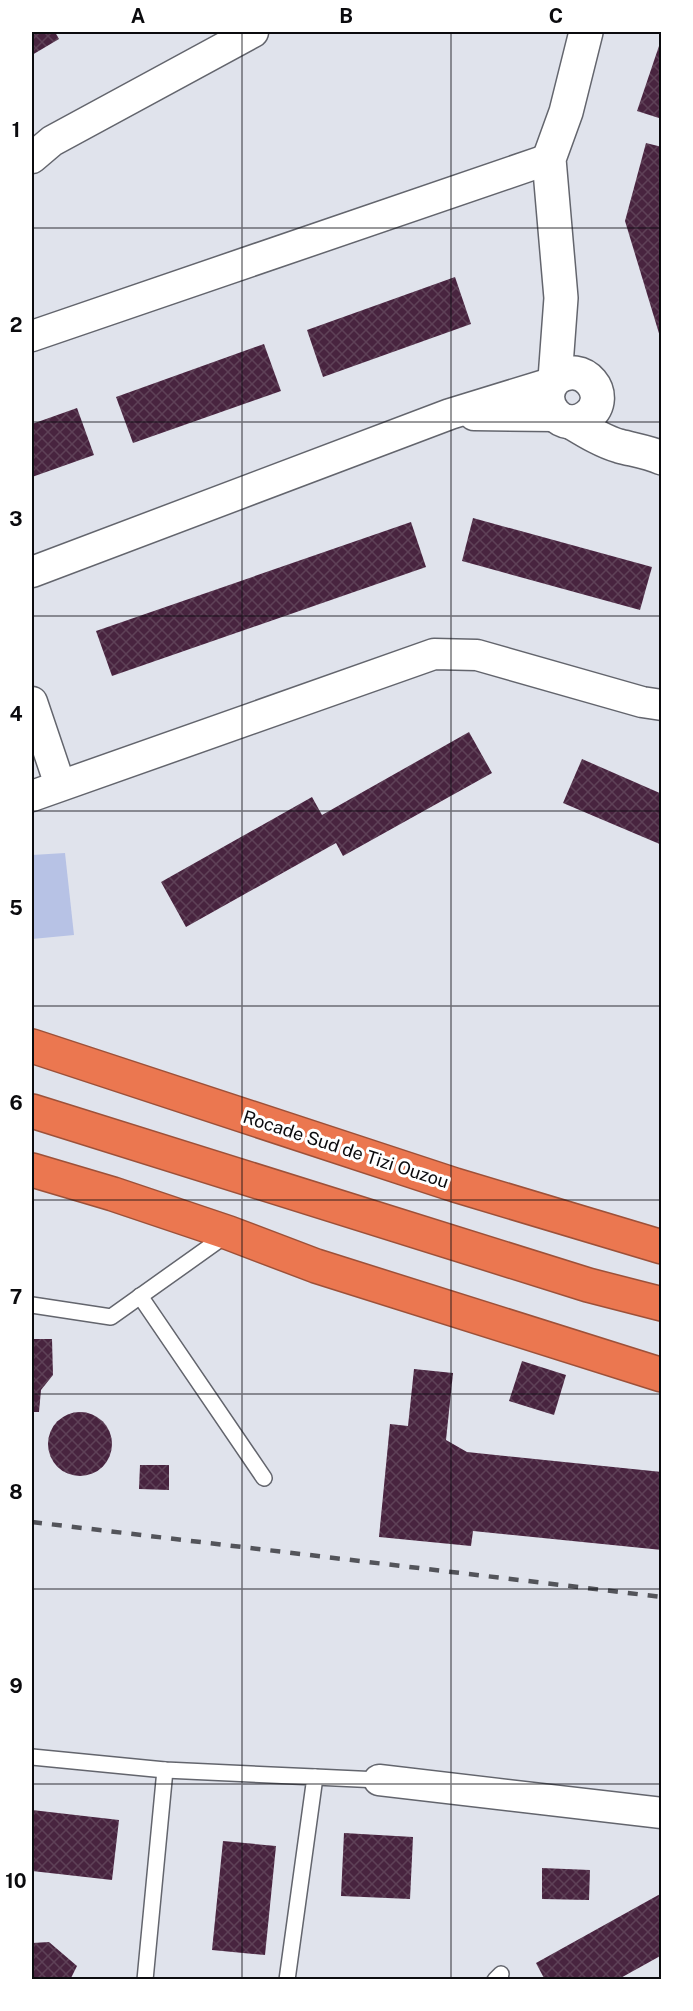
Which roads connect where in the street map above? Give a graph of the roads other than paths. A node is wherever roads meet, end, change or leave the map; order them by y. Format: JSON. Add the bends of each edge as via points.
{"nodes":[{"id":1,"x":253,"y":32,"type":"edge"},
{"id":2,"x":586,"y":32,"type":"edge"},
{"id":3,"x":32,"y":158,"type":"edge"},
{"id":4,"x":549,"y":159,"type":"junction"},
{"id":5,"x":561,"y":298,"type":"junction"},
{"id":6,"x":32,"y":336,"type":"edge"},
{"id":7,"x":553,"y":381,"type":"junction"},
{"id":8,"x":591,"y":382,"type":"junction"},
{"id":9,"x":450,"y":414,"type":"junction"},
{"id":10,"x":563,"y":419,"type":"junction"},
{"id":11,"x":656,"y":455,"type":"edge"},
{"id":12,"x":32,"y":572,"type":"edge"},
{"id":13,"x":32,"y":702,"type":"edge"},
{"id":14,"x":662,"y":705,"type":"edge"},
{"id":15,"x":60,"y":785,"type":"junction"},
{"id":16,"x":32,"y":796,"type":"edge"},
{"id":17,"x":32,"y":1046,"type":"edge"},
{"id":18,"x":32,"y":1111,"type":"edge"},
{"id":19,"x":32,"y":1170,"type":"edge"},
{"id":20,"x":229,"y":1233,"type":"junction"},
{"id":21,"x":662,"y":1247,"type":"edge"},
{"id":22,"x":140,"y":1296,"type":"junction"},
{"id":23,"x":662,"y":1304,"type":"edge"},
{"id":24,"x":32,"y":1305,"type":"edge"},
{"id":25,"x":662,"y":1375,"type":"edge"},
{"id":26,"x":264,"y":1478,"type":"dead end"},
{"id":27,"x":32,"y":1757,"type":"edge"},
{"id":28,"x":165,"y":1770,"type":"junction"},
{"id":29,"x":315,"y":1777,"type":"junction"},
{"id":30,"x":379,"y":1780,"type":"joint"},
{"id":31,"x":662,"y":1813,"type":"edge"},
{"id":32,"x":145,"y":1980,"type":"edge"},
{"id":33,"x":287,"y":1980,"type":"edge"}],
"edges":[{"from":1,"to":3,"type":"street","via":[[52,141]]},
{"from":2,"to":4,"type":"street","via":[[566,112]]},
{"from":4,"to":5,"type":"street"},
{"from":4,"to":6,"type":"street"},
{"from":5,"to":7,"type":"street"},
{"from":5,"to":8,"type":"street"},
{"from":7,"to":8,"type":"street","via":[[567,372],[581,374]]},
{"from":7,"to":9,"type":"street"},
{"from":7,"to":10,"type":"street","via":[[547,401]]},
{"from":8,"to":10,"type":"street","via":[[597,395],[593,411],[587,417]]},
{"from":8,"to":11,"type":"street","via":[[611,413]]},
{"from":9,"to":10,"type":"street"},
{"from":9,"to":12,"type":"street"},
{"from":10,"to":11,"type":"street","via":[[617,446]]},
{"from":13,"to":15,"type":"street"},
{"from":14,"to":15,"type":"street","via":[[477,655],[434,654]]},
{"from":15,"to":16,"type":"street"},
{"from":17,"to":21,"type":"highway","name":"Rocade Sud de Tizi Ouzou","via":[[455,1185]]},
{"from":18,"to":23,"type":"highway"},
{"from":19,"to":20,"type":"highway"},
{"from":20,"to":22,"type":"lane"},
{"from":20,"to":25,"type":"highway","via":[[316,1266]]},
{"from":22,"to":24,"type":"lane","via":[[111,1317]]},
{"from":22,"to":26,"type":"lane"},
{"from":27,"to":28,"type":"lane"},
{"from":28,"to":29,"type":"lane"},
{"from":28,"to":32,"type":"lane"},
{"from":29,"to":30,"type":"lane"},
{"from":29,"to":33,"type":"lane"},
{"from":30,"to":31,"type":"street"}]}
